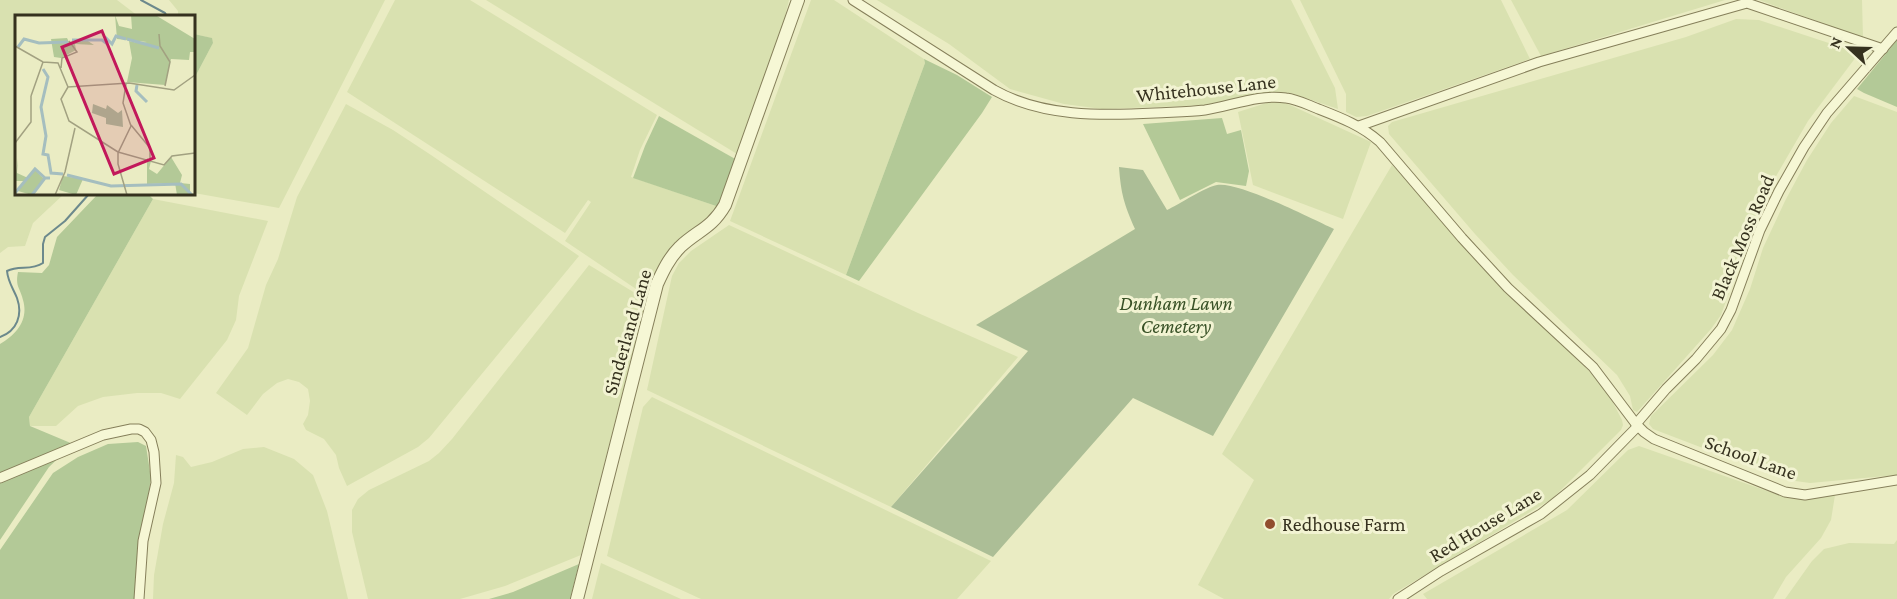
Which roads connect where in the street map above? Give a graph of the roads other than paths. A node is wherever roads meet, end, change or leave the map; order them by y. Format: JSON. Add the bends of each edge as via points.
{"nodes":[{"id":1,"x":798,"y":0,"type":"edge"},
{"id":2,"x":854,"y":0,"type":"edge"},
{"id":3,"x":1897,"y":32,"type":"edge"},
{"id":4,"x":1882,"y":49,"type":"junction"},
{"id":5,"x":1359,"y":126,"type":"junction"},
{"id":6,"x":1637,"y":425,"type":"junction"},
{"id":7,"x":0,"y":478,"type":"edge"},
{"id":8,"x":1897,"y":480,"type":"edge"},
{"id":9,"x":139,"y":599,"type":"edge"},
{"id":10,"x":577,"y":599,"type":"edge"},
{"id":11,"x":1398,"y":599,"type":"edge"}],
"edges":[{"from":1,"to":10,"type":"street","name":"Sinderland Lane","via":[[725,205],[713,222],[672,256],[657,284]]},
{"from":2,"to":5,"type":"street","name":"Whitehouse Lane","via":[[994,90],[1030,104],[1109,115],[1200,111],[1262,98],[1287,98]]},
{"from":3,"to":4,"type":"street","name":"Black Moss Road"},
{"from":4,"to":5,"type":"street","via":[[1747,3],[1539,62]]},
{"from":4,"to":6,"type":"street","name":"Black Moss Road","via":[[1827,113],[1804,147],[1760,230],[1721,329]]},
{"from":5,"to":6,"type":"street","name":"Whitehouse Lane","via":[[1380,142],[1508,288],[1593,367]]},
{"from":6,"to":8,"type":"street","name":"School Lane","via":[[1654,439],[1785,492],[1805,495]]},
{"from":6,"to":11,"type":"street","name":"Red House Lane","via":[[1590,475],[1541,514]]},
{"from":7,"to":9,"type":"street","via":[[103,435],[131,429],[145,432],[154,452],[156,483],[143,541]]}]}
